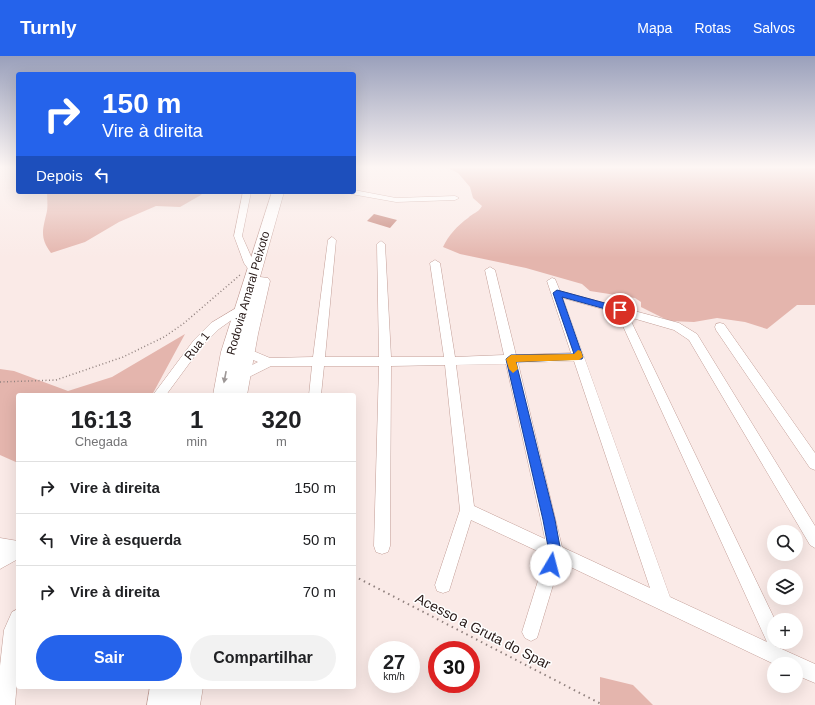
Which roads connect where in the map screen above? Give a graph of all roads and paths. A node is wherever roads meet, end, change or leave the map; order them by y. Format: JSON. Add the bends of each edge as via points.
{"nodes":[{"id":1,"x":246,"y":197,"type":"edge"},
{"id":2,"x":276,"y":197,"type":"edge"},
{"id":3,"x":287,"y":197,"type":"edge"},
{"id":4,"x":377,"y":197,"type":"edge"},
{"id":5,"x":455,"y":198,"type":"dead end"},
{"id":6,"x":332,"y":240,"type":"dead end"},
{"id":7,"x":380,"y":244,"type":"dead end"},
{"id":8,"x":435,"y":263,"type":"dead end"},
{"id":9,"x":250,"y":264,"type":"junction"},
{"id":10,"x":490,"y":270,"type":"dead end"},
{"id":11,"x":243,"y":307,"type":"junction"},
{"id":12,"x":620,"y":310,"type":"junction"},
{"id":13,"x":720,"y":327,"type":"dead end"},
{"id":14,"x":246,"y":352,"type":"junction"},
{"id":15,"x":579,"y":357,"type":"junction"},
{"id":16,"x":511,"y":359,"type":"junction"},
{"id":17,"x":384,"y":361,"type":"junction"},
{"id":18,"x":450,"y":361,"type":"junction"},
{"id":19,"x":269,"y":362,"type":"junction"},
{"id":20,"x":318,"y":362,"type":"junction"},
{"id":21,"x":241,"y":376,"type":"junction"},
{"id":22,"x":0,"y":382,"type":"edge"},
{"id":23,"x":160,"y":393,"type":"edge"},
{"id":24,"x":222,"y":393,"type":"edge"},
{"id":25,"x":238,"y":393,"type":"edge"},
{"id":26,"x":315,"y":393,"type":"edge"},
{"id":27,"x":815,"y":464,"type":"edge"},
{"id":28,"x":467,"y":510,"type":"junction"},
{"id":29,"x":815,"y":540,"type":"edge"},
{"id":30,"x":0,"y":546,"type":"edge"},
{"id":31,"x":382,"y":546,"type":"dead end"},
{"id":32,"x":16,"y":549,"type":"edge"},
{"id":33,"x":16,"y":550,"type":"edge"},
{"id":34,"x":555,"y":552,"type":"junction"},
{"id":35,"x":0,"y":561,"type":"edge"},
{"id":36,"x":356,"y":577,"type":"edge"},
{"id":37,"x":443,"y":585,"type":"dead end"},
{"id":38,"x":664,"y":603,"type":"junction"},
{"id":39,"x":767,"y":622,"type":"edge"},
{"id":40,"x":16,"y":623,"type":"edge"},
{"id":41,"x":531,"y":632,"type":"dead end"},
{"id":42,"x":781,"y":649,"type":"edge"},
{"id":43,"x":779,"y":657,"type":"edge"},
{"id":44,"x":787,"y":657,"type":"edge"},
{"id":45,"x":803,"y":668,"type":"edge"},
{"id":46,"x":815,"y":674,"type":"edge"},
{"id":47,"x":164,"y":689,"type":"edge"},
{"id":48,"x":189,"y":689,"type":"edge"},
{"id":49,"x":6,"y":705,"type":"edge"},
{"id":50,"x":161,"y":705,"type":"edge"},
{"id":51,"x":186,"y":705,"type":"edge"},
{"id":52,"x":603,"y":705,"type":"edge"}],
"edges":[{"from":1,"to":9,"type":"street","via":[[238,236]]},
{"from":2,"to":9,"type":"highway","name":"Rodovia Amaral Peixoto","via":[[260,251]]},
{"from":3,"to":14,"type":"highway","name":"Rodovia Amaral Peixoto"},
{"from":4,"to":5,"type":"street","via":[[396,200]]},
{"from":6,"to":20,"type":"street"},
{"from":7,"to":17,"type":"street"},
{"from":8,"to":18,"type":"street"},
{"from":9,"to":11,"type":"highway","name":"Rodovia Amaral Peixoto"},
{"from":9,"to":22,"type":"path","via":[[183,324],[147,346],[56,380]]},
{"from":10,"to":16,"type":"street"},
{"from":11,"to":23,"type":"street","name":"Rua 1","via":[[214,326]]},
{"from":11,"to":24,"type":"highway","name":"Rodovia Amaral Peixoto","one_way":true,"via":[[230,352]]},
{"from":12,"to":15,"type":"street","via":[[554,287]]},
{"from":12,"to":29,"type":"street","via":[[680,327],[692,337]]},
{"from":12,"to":39,"type":"street"},
{"from":13,"to":27,"type":"street"},
{"from":14,"to":19,"type":"street"},
{"from":14,"to":21,"type":"highway","name":"Rodovia Amaral Peixoto"},
{"from":15,"to":16,"type":"street"},
{"from":15,"to":38,"type":"street"},
{"from":16,"to":18,"type":"street"},
{"from":16,"to":34,"type":"street"},
{"from":17,"to":18,"type":"street"},
{"from":17,"to":20,"type":"street"},
{"from":17,"to":31,"type":"street"},
{"from":18,"to":28,"type":"street"},
{"from":19,"to":20,"type":"street"},
{"from":19,"to":21,"type":"street"},
{"from":20,"to":26,"type":"street"},
{"from":21,"to":25,"type":"highway","name":"Rodovia Amaral Peixoto"},
{"from":28,"to":34,"type":"street"},
{"from":28,"to":37,"type":"street"},
{"from":30,"to":32,"type":"street"},
{"from":33,"to":35,"type":"street"},
{"from":34,"to":38,"type":"street"},
{"from":34,"to":41,"type":"street"},
{"from":36,"to":52,"type":"path","name":"Acesso a Gruta do Spar"},
{"from":38,"to":43,"type":"street"},
{"from":40,"to":49,"type":"street","via":[[13,630]]},
{"from":42,"to":44,"type":"street"},
{"from":45,"to":46,"type":"street"},
{"from":47,"to":50,"type":"highway"},
{"from":48,"to":51,"type":"highway"}]}
